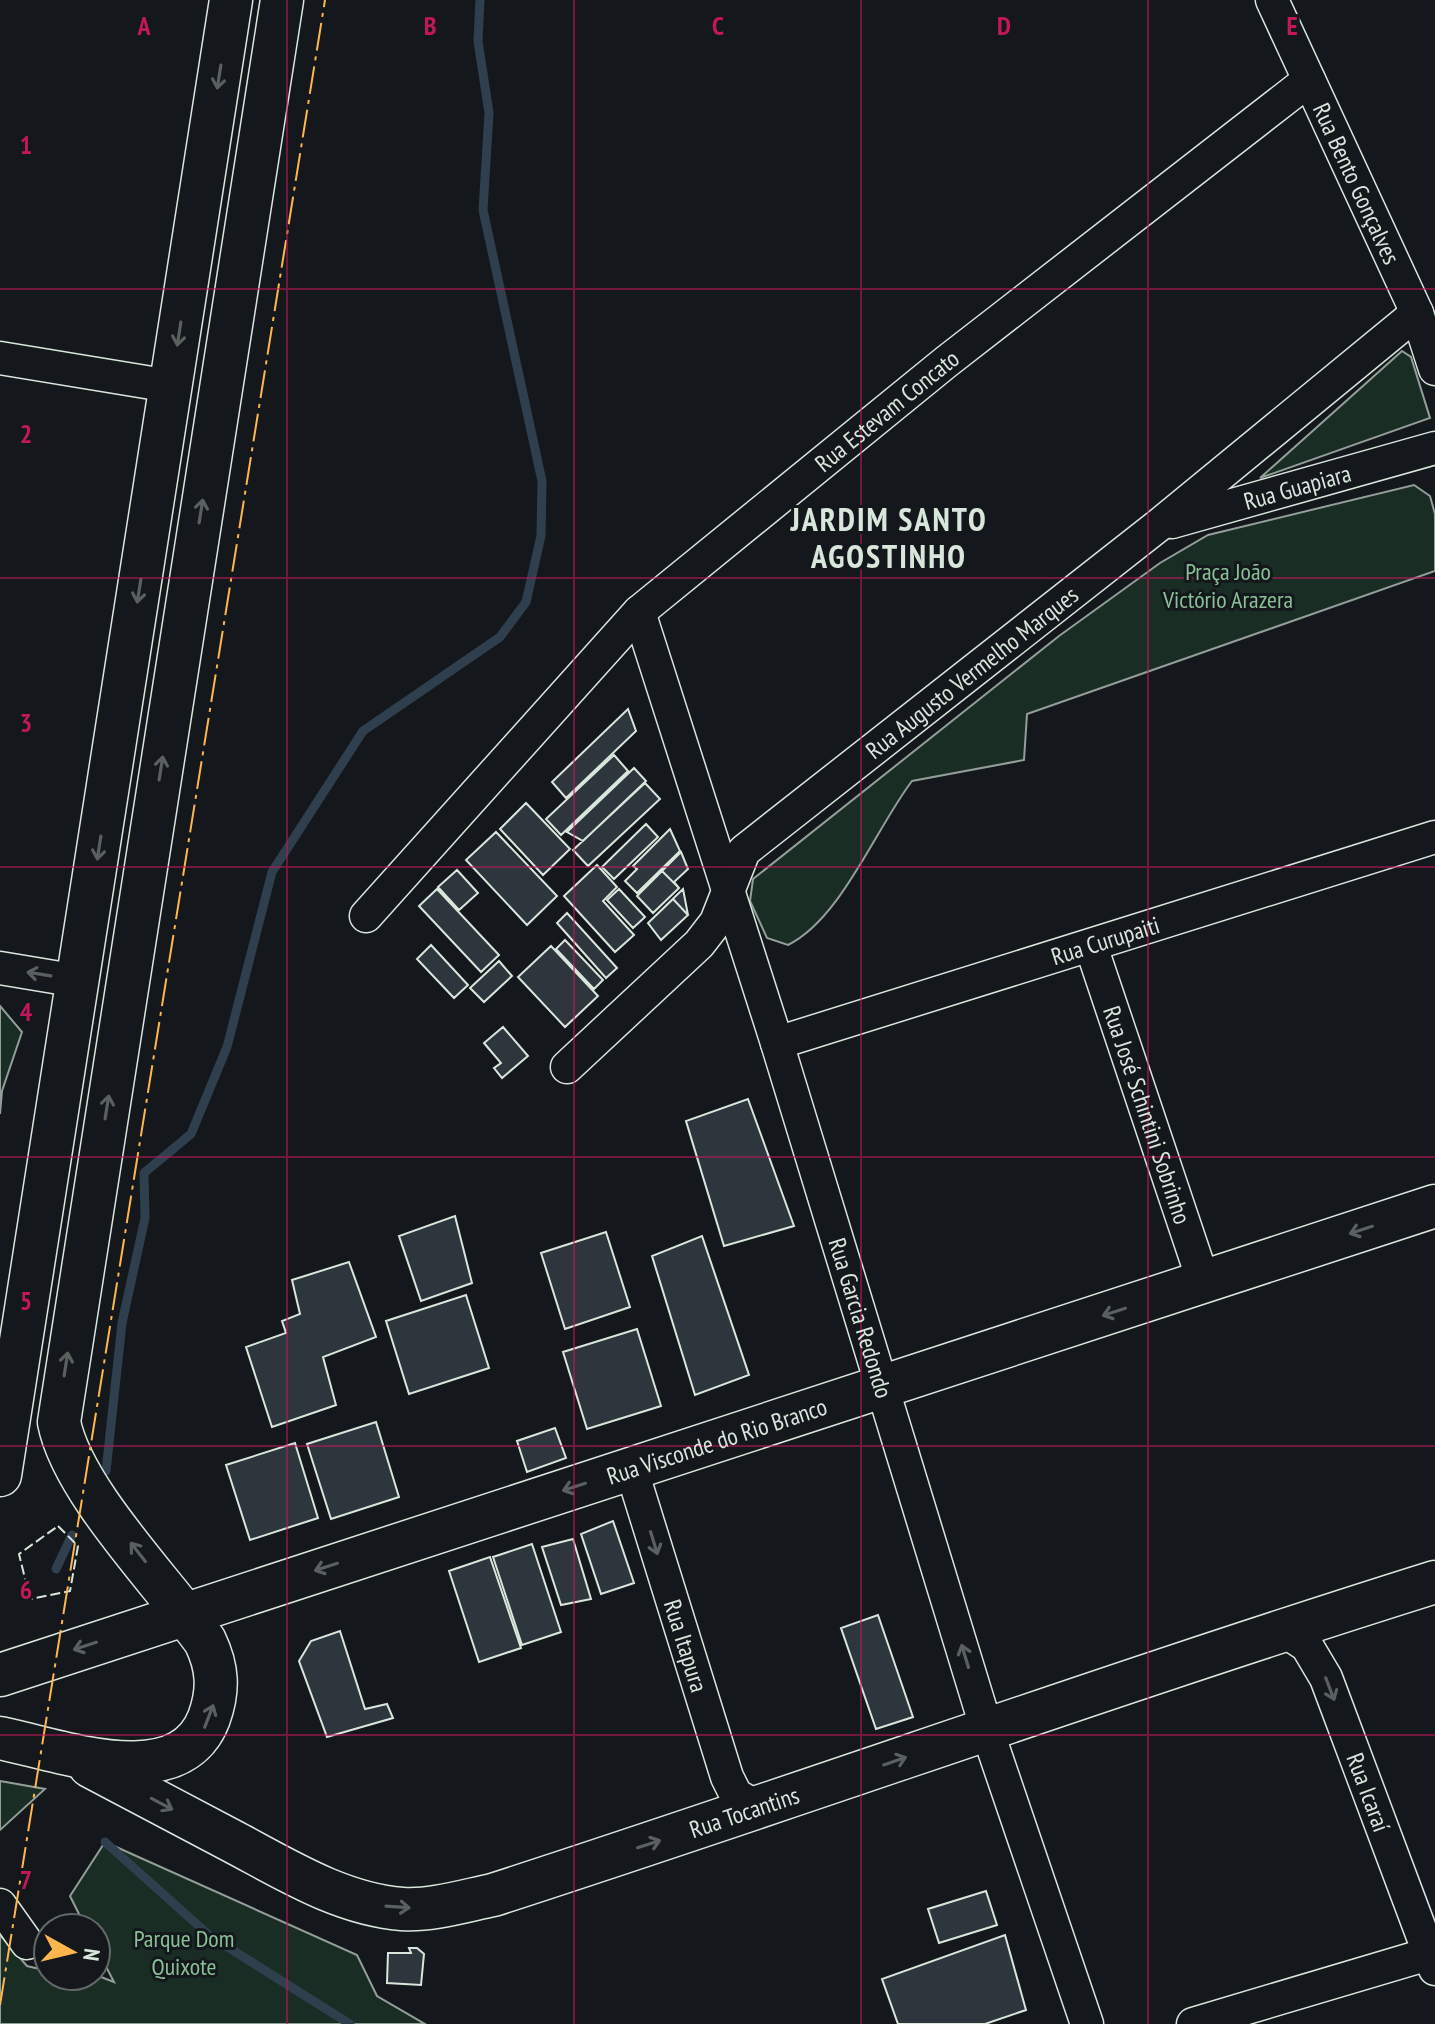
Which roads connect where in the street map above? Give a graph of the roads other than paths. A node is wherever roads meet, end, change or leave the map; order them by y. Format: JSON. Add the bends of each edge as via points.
{"nodes":[{"id":1,"x":231,"y":0,"type":"edge"},
{"id":2,"x":282,"y":0,"type":"edge"},
{"id":3,"x":1272,"y":0,"type":"edge"},
{"id":4,"x":1309,"y":80,"type":"junction"},
{"id":5,"x":1417,"y":313,"type":"junction"},
{"id":6,"x":0,"y":358,"type":"edge"},
{"id":7,"x":1435,"y":369,"type":"edge"},
{"id":8,"x":170,"y":386,"type":"junction"},
{"id":9,"x":1435,"y":448,"type":"edge"},
{"id":10,"x":1159,"y":525,"type":"junction"},
{"id":11,"x":639,"y":612,"type":"junction"},
{"id":12,"x":1435,"y":837,"type":"edge"},
{"id":13,"x":727,"y":891,"type":"junction"},
{"id":14,"x":366,"y":916,"type":"dead end"},
{"id":15,"x":1091,"y":946,"type":"junction"},
{"id":16,"x":0,"y":968,"type":"edge"},
{"id":17,"x":78,"y":981,"type":"junction"},
{"id":18,"x":777,"y":1043,"type":"junction"},
{"id":19,"x":567,"y":1067,"type":"dead end"},
{"id":20,"x":1435,"y":1206,"type":"edge"},
{"id":21,"x":1204,"y":1283,"type":"junction"},
{"id":22,"x":882,"y":1388,"type":"junction"},
{"id":23,"x":631,"y":1468,"type":"junction"},
{"id":24,"x":0,"y":1475,"type":"edge"},
{"id":25,"x":1435,"y":1582,"type":"edge"},
{"id":26,"x":186,"y":1613,"type":"junction"},
{"id":27,"x":1283,"y":1630,"type":"junction"},
{"id":28,"x":0,"y":1675,"type":"edge"},
{"id":29,"x":987,"y":1730,"type":"junction"},
{"id":30,"x":0,"y":1738,"type":"edge"},
{"id":31,"x":68,"y":1754,"type":"junction"},
{"id":32,"x":759,"y":1808,"type":"junction"},
{"id":33,"x":0,"y":1905,"type":"edge"},
{"id":34,"x":27,"y":1943,"type":"dead end"},
{"id":35,"x":1433,"y":1958,"type":"edge"},
{"id":36,"x":1087,"y":2024,"type":"edge"},
{"id":37,"x":1193,"y":2024,"type":"edge"}],
"edges":[{"from":1,"to":8,"type":"main road","one_way":true},
{"from":26,"to":2,"type":"main road","one_way":true,"via":[[79,1476],[59,1422]]},
{"from":3,"to":4,"type":"street","name":"Rua Bento Gonçalves"},
{"from":4,"to":5,"type":"street","name":"Rua Bento Gonçalves"},
{"from":4,"to":11,"type":"street","name":"Rua Estevam Concato","via":[[946,362]]},
{"from":5,"to":7,"type":"street","name":"Rua Bento Gonçalves"},
{"from":5,"to":10,"type":"street","name":"Rua Augusto Vermelho Marques"},
{"from":6,"to":8,"type":"street"},
{"from":8,"to":17,"type":"main road","one_way":true},
{"from":9,"to":10,"type":"street","name":"Rua Guapiara"},
{"from":10,"to":13,"type":"street","name":"Rua Augusto Vermelho Marques","via":[[744,851]]},
{"from":11,"to":13,"type":"street","name":"Rua Garcia Redondo"},
{"from":11,"to":14,"type":"street","name":"Rua Estevam Concato"},
{"from":12,"to":15,"type":"street","name":"Rua Curupaiti"},
{"from":13,"to":18,"type":"street","name":"Rua Garcia Redondo"},
{"from":13,"to":19,"type":"street","name":"Rua Augusto Vermelho Marques","via":[[716,922],[699,944]]},
{"from":15,"to":18,"type":"street","name":"Rua Curupaiti"},
{"from":15,"to":21,"type":"street","name":"Rua José Schintini Sobrinho"},
{"from":17,"to":16,"type":"street","one_way":true},
{"from":17,"to":24,"type":"main road"},
{"from":18,"to":22,"type":"street","name":"Rua Garcia Redondo"},
{"from":20,"to":21,"type":"main road","name":"Rua Visconde do Rio Branco","one_way":true},
{"from":21,"to":22,"type":"main road","name":"Rua Visconde do Rio Branco","one_way":true},
{"from":22,"to":23,"type":"main road","name":"Rua Visconde do Rio Branco"},
{"from":29,"to":22,"type":"street","name":"Rua Garcia Redondo","one_way":true},
{"from":23,"to":26,"type":"main road","name":"Rua Visconde do Rio Branco","one_way":true},
{"from":23,"to":32,"type":"street","name":"Rua Itapura","one_way":true,"via":[[727,1777],[736,1795]]},
{"from":25,"to":27,"type":"main road","name":"Rua Tocantins"},
{"from":26,"to":28,"type":"main road","name":"Rua Visconde do Rio Branco","one_way":true},
{"from":31,"to":26,"type":"main road","one_way":true,"via":[[140,1763],[180,1752],[195,1739],[205,1727],[217,1686],[215,1662]]},
{"from":27,"to":29,"type":"main road","name":"Rua Tocantins"},
{"from":27,"to":35,"type":"street","name":"Rua Icaraí","one_way":true,"via":[[1307,1646],[1326,1678]]},
{"from":32,"to":29,"type":"main road","name":"Rua Tocantins","one_way":true},
{"from":29,"to":36,"type":"street","name":"Rua Garcia Redondo"},
{"from":30,"to":31,"type":"main road"},
{"from":31,"to":32,"type":"main road","name":"Rua Tocantins","one_way":true,"via":[[296,1875],[372,1905],[405,1909],[493,1895]]},
{"from":33,"to":34,"type":"street"},
{"from":35,"to":37,"type":"street"}]}
